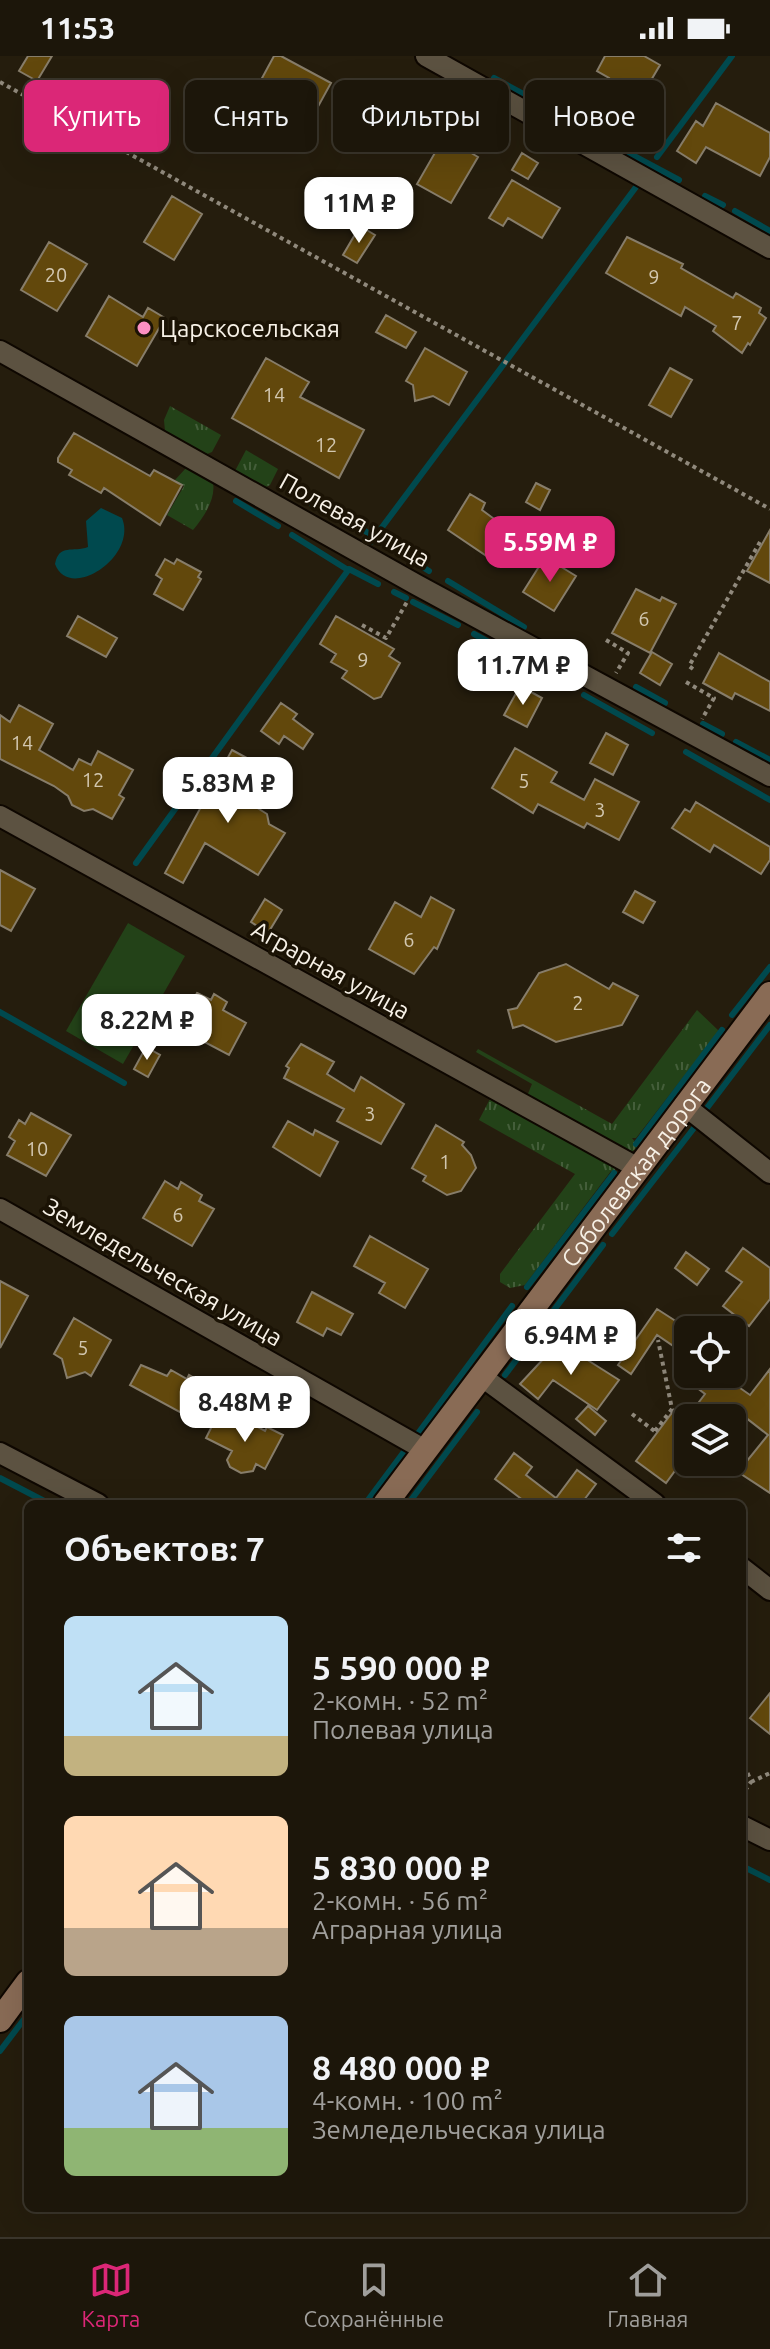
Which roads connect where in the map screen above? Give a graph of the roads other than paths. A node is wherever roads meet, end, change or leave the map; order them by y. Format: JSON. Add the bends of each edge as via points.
{"nodes":[{"id":1,"x":426,"y":56,"type":"edge"},
{"id":2,"x":770,"y":248,"type":"edge"},
{"id":3,"x":0,"y":351,"type":"edge"},
{"id":4,"x":770,"y":776,"type":"edge"},
{"id":5,"x":0,"y":816,"type":"edge"},
{"id":6,"x":770,"y":994,"type":"edge"},
{"id":7,"x":684,"y":1105,"type":"junction"},
{"id":8,"x":638,"y":1168,"type":"junction"},
{"id":9,"x":770,"y":1173,"type":"edge"},
{"id":10,"x":0,"y":1209,"type":"edge"},
{"id":11,"x":481,"y":1376,"type":"junction"},
{"id":12,"x":425,"y":1450,"type":"junction"},
{"id":13,"x":0,"y":1453,"type":"edge"},
{"id":14,"x":90,"y":1500,"type":"edge"},
{"id":15,"x":388,"y":1500,"type":"edge"},
{"id":16,"x":650,"y":1500,"type":"edge"},
{"id":17,"x":746,"y":1571,"type":"edge"},
{"id":18,"x":770,"y":1590,"type":"edge"},
{"id":19,"x":746,"y":1828,"type":"edge"},
{"id":20,"x":770,"y":1840,"type":"edge"},
{"id":21,"x":24,"y":1987,"type":"edge"},
{"id":22,"x":0,"y":2020,"type":"edge"}],
"edges":[{"from":1,"to":2,"type":"street"},
{"from":3,"to":4,"type":"street","name":"Полевая улица"},
{"from":5,"to":8,"type":"street","name":"Аграрная улица"},
{"from":6,"to":7,"type":"street","name":"Соболевская дорога"},
{"from":7,"to":8,"type":"street","name":"Соболевская дорога"},
{"from":7,"to":9,"type":"street"},
{"from":8,"to":11,"type":"street","name":"Соболевская дорога"},
{"from":10,"to":12,"type":"street","name":"Земледельческая улица"},
{"from":11,"to":12,"type":"street","name":"Соболевская дорога"},
{"from":11,"to":16,"type":"street"},
{"from":12,"to":15,"type":"street","name":"Соболевская дорога"},
{"from":13,"to":14,"type":"street"},
{"from":17,"to":18,"type":"street"},
{"from":19,"to":20,"type":"street"},
{"from":21,"to":22,"type":"street"}]}
